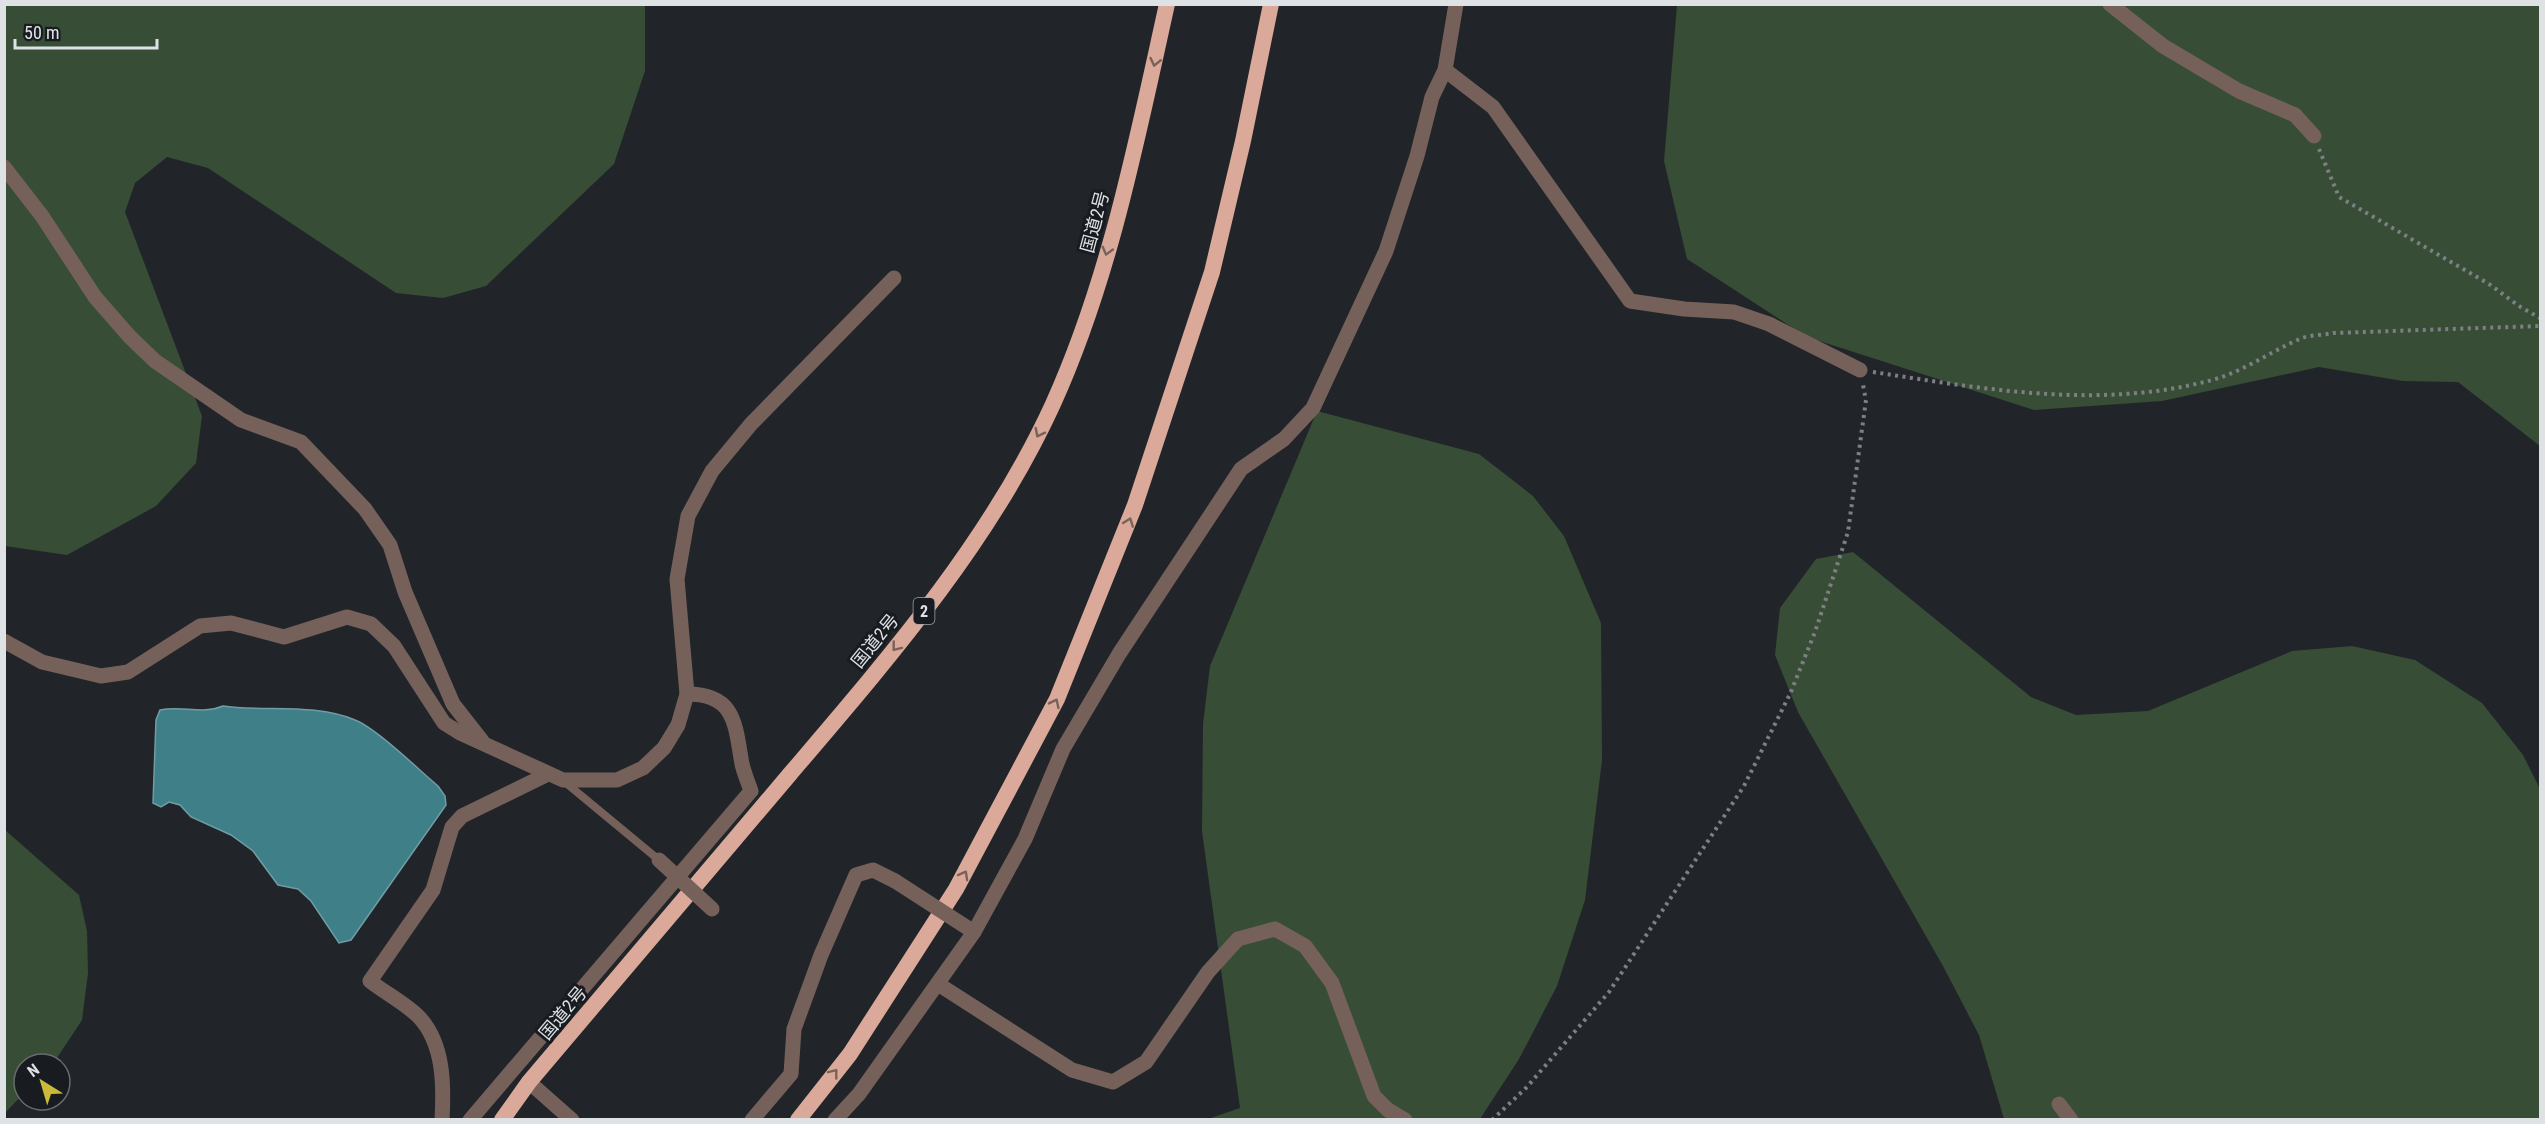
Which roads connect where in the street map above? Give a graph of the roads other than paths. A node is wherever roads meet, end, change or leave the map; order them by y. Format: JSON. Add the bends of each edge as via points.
{"nodes":[{"id":1,"x":1167,"y":4,"type":"edge"},
{"id":2,"x":1271,"y":4,"type":"edge"},
{"id":3,"x":1456,"y":4,"type":"edge"},
{"id":4,"x":2110,"y":4,"type":"edge"},
{"id":5,"x":1445,"y":70,"type":"junction"},
{"id":6,"x":2314,"y":136,"type":"road end"},
{"id":7,"x":4,"y":167,"type":"edge"},
{"id":8,"x":894,"y":278,"type":"dead end"},
{"id":9,"x":1860,"y":370,"type":"road end"},
{"id":10,"x":4,"y":641,"type":"edge"},
{"id":11,"x":687,"y":694,"type":"junction"},
{"id":12,"x":482,"y":741,"type":"junction"},
{"id":13,"x":556,"y":777,"type":"junction"},
{"id":14,"x":659,"y":860,"type":"joint"},
{"id":15,"x":712,"y":909,"type":"dead end"},
{"id":16,"x":974,"y":932,"type":"junction"},
{"id":17,"x":938,"y":984,"type":"junction"},
{"id":18,"x":529,"y":1082,"type":"junction"},
{"id":19,"x":2059,"y":1104,"type":"dead end"},
{"id":20,"x":442,"y":1119,"type":"edge"},
{"id":21,"x":470,"y":1119,"type":"edge"},
{"id":22,"x":502,"y":1119,"type":"edge"},
{"id":23,"x":572,"y":1119,"type":"edge"},
{"id":24,"x":752,"y":1119,"type":"edge"},
{"id":25,"x":798,"y":1119,"type":"edge"},
{"id":26,"x":835,"y":1119,"type":"edge"},
{"id":27,"x":1405,"y":1119,"type":"edge"},
{"id":28,"x":2071,"y":1119,"type":"edge"}],
"edges":[{"from":1,"to":18,"type":"highway","name":"国道2号","number":"2","one_way":true,"via":[[1137,142],[1094,298],[1052,406],[998,505],[964,558],[882,665]]},
{"from":25,"to":2,"type":"highway","one_way":true,"via":[[850,1054],[956,889],[1057,699],[1135,505],[1212,272]]},
{"from":3,"to":5,"type":"street"},
{"from":4,"to":6,"type":"street","via":[[2163,46],[2239,91],[2295,115]]},
{"from":5,"to":9,"type":"street","via":[[1493,107],[1630,301],[1734,312],[1769,324]]},
{"from":5,"to":16,"type":"street","via":[[1432,97],[1386,251],[1313,408],[1284,439],[1241,469],[1119,654],[1063,749],[1024,839]]},
{"from":7,"to":12,"type":"street","via":[[42,216],[95,297],[147,353],[241,420],[301,442],[365,509],[390,545],[405,592],[453,704]]},
{"from":8,"to":11,"type":"street","via":[[752,424],[712,471],[688,516],[677,579]]},
{"from":10,"to":12,"type":"street","via":[[42,662],[101,676],[128,672],[200,627],[231,623],[284,636],[347,616],[370,624],[394,646],[444,723]]},
{"from":11,"to":13,"type":"street","via":[[678,725],[664,748],[643,768],[617,780]]},
{"from":11,"to":21,"type":"street","via":[[707,694],[730,713],[751,791]]},
{"from":12,"to":13,"type":"street"},
{"from":13,"to":14,"type":"lane"},
{"from":13,"to":20,"type":"street","via":[[462,816],[452,827],[433,890],[370,981],[418,1016],[430,1032],[444,1082]]},
{"from":14,"to":15,"type":"street","bridge":true},
{"from":16,"to":17,"type":"street"},
{"from":16,"to":24,"type":"street","bridge":true,"via":[[873,870],[856,875],[820,955],[794,1029],[790,1074]]},
{"from":17,"to":26,"type":"street","via":[[859,1094]]},
{"from":17,"to":27,"type":"street","via":[[1072,1070],[1113,1082],[1146,1062],[1208,972],[1238,939],[1275,928],[1305,946],[1332,983],[1374,1096]]},
{"from":18,"to":22,"type":"highway","name":"国道2号","number":"2"},
{"from":18,"to":23,"type":"street"},
{"from":19,"to":28,"type":"street"}]}
